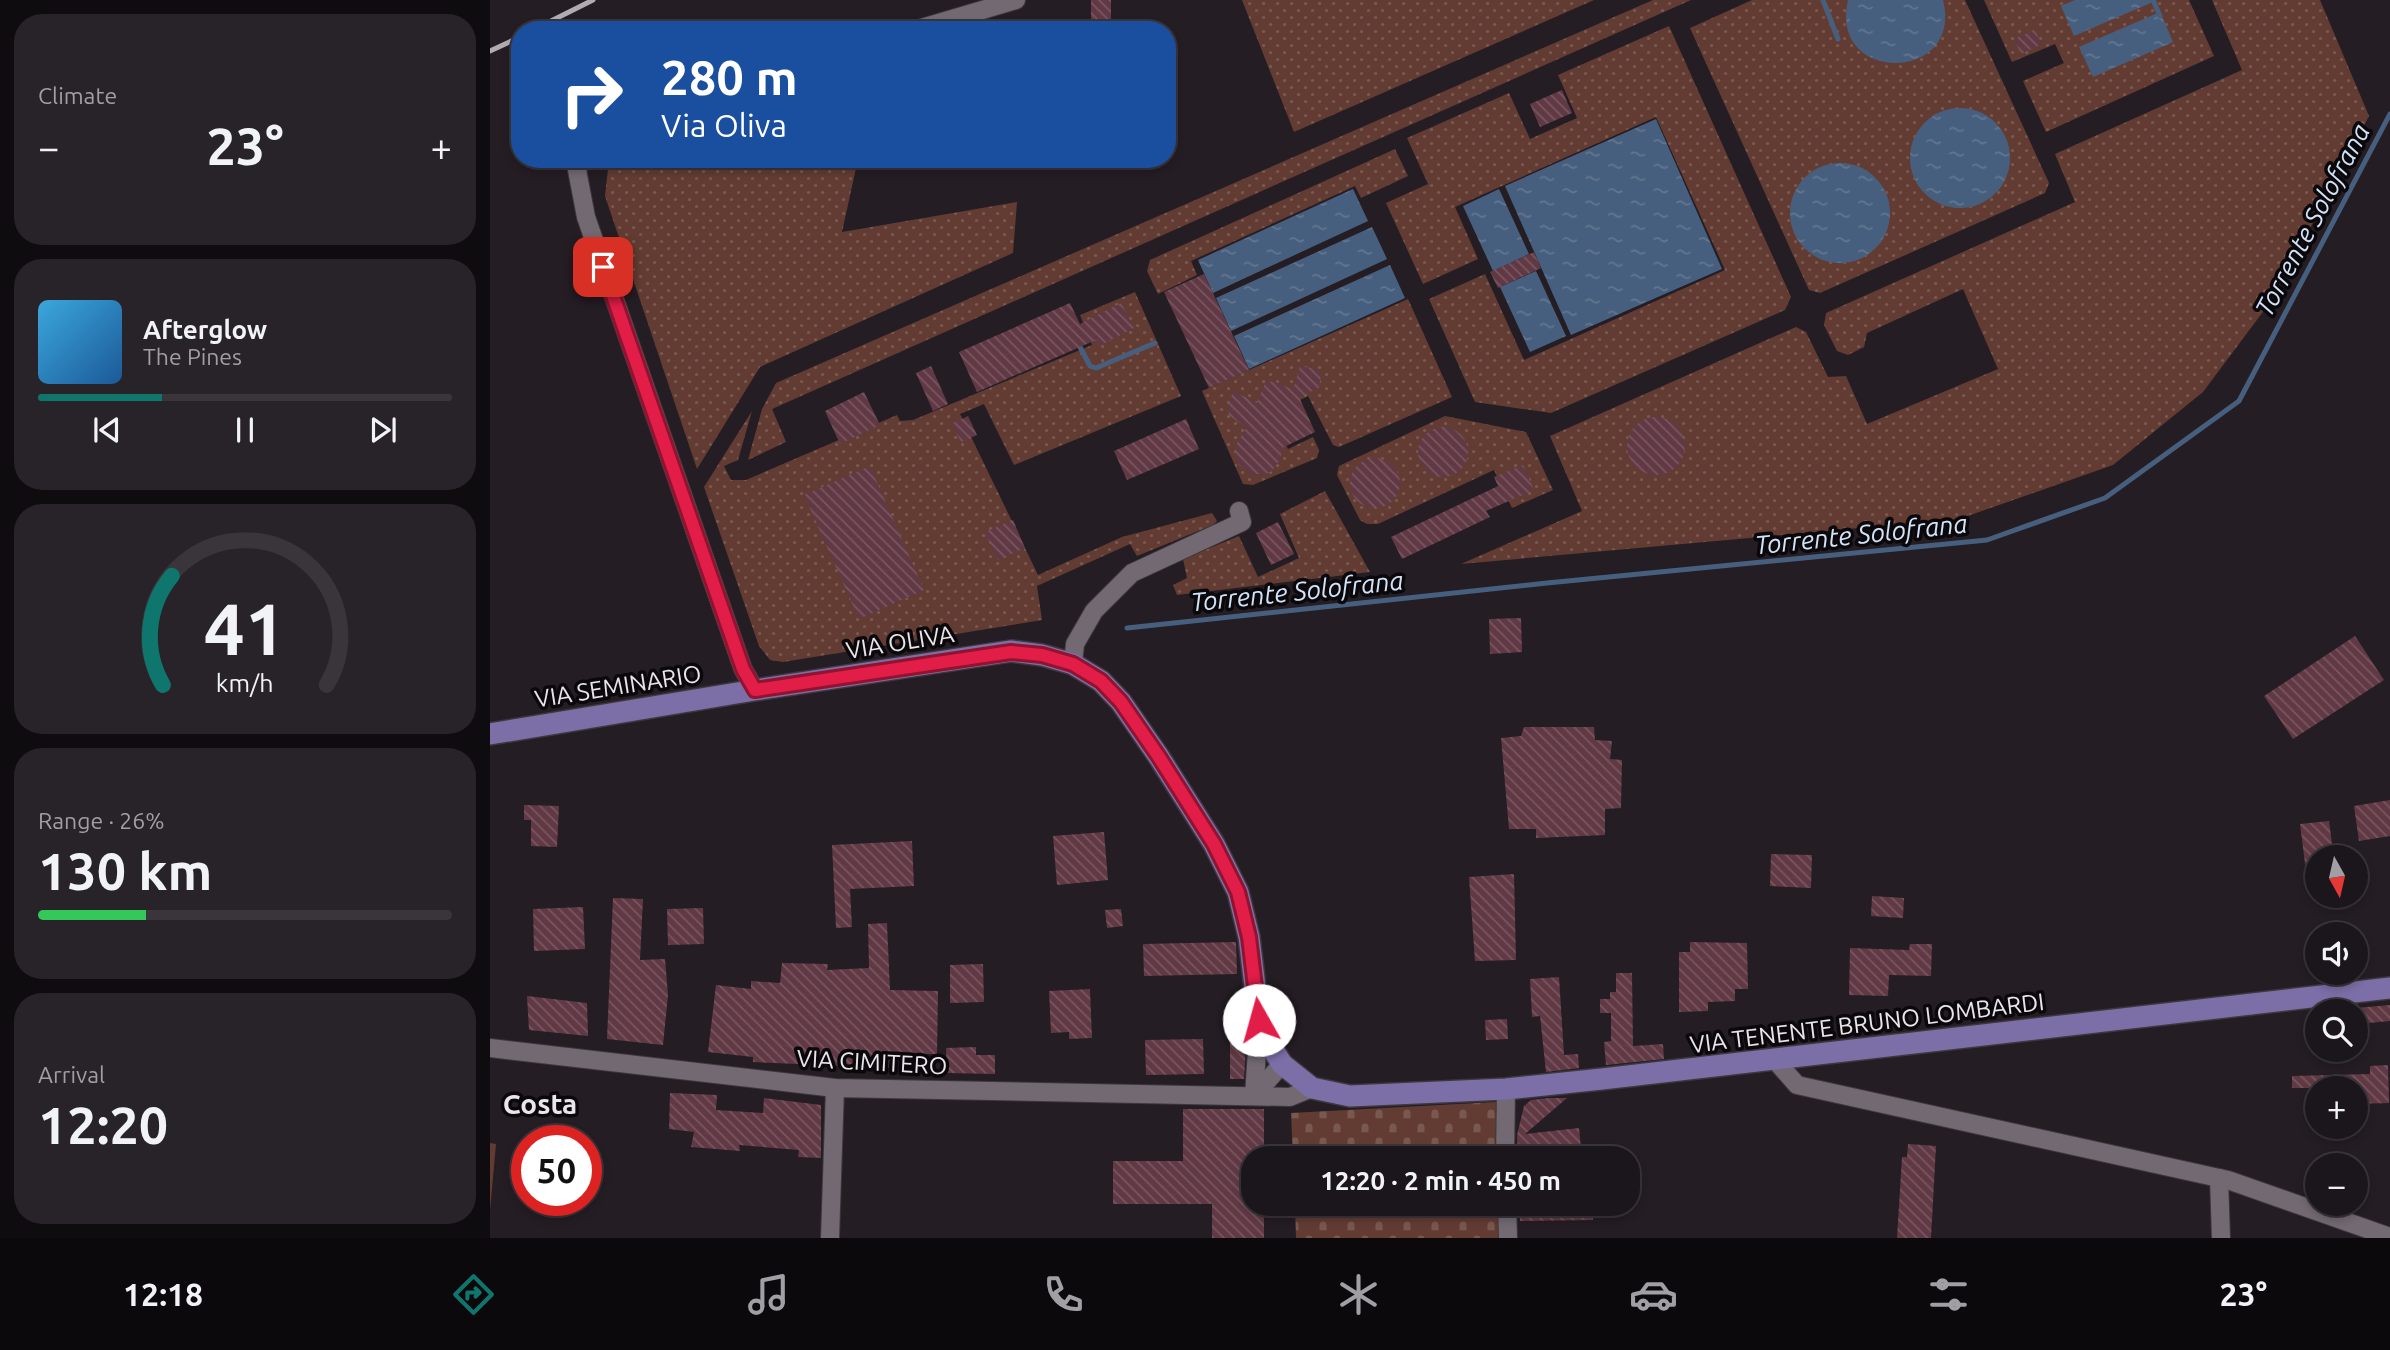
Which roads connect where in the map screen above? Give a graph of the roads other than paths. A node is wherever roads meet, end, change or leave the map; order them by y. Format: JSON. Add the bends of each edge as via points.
{"nodes":[{"id":1,"x":1016,"y":0,"type":"edge"},
{"id":2,"x":945,"y":21,"type":"edge"},
{"id":3,"x":578,"y":168,"type":"edge"},
{"id":4,"x":1239,"y":511,"type":"dead end"},
{"id":5,"x":1073,"y":664,"type":"junction"},
{"id":6,"x":755,"y":690,"type":"junction"},
{"id":7,"x":490,"y":734,"type":"edge"},
{"id":8,"x":2390,"y":988,"type":"edge"},
{"id":9,"x":1259,"y":1020,"type":"junction"},
{"id":10,"x":490,"y":1048,"type":"edge"},
{"id":11,"x":1774,"y":1059,"type":"junction"},
{"id":12,"x":1282,"y":1064,"type":"junction"},
{"id":13,"x":835,"y":1088,"type":"junction"},
{"id":14,"x":1312,"y":1088,"type":"junction"},
{"id":15,"x":1506,"y":1089,"type":"junction"},
{"id":16,"x":1254,"y":1096,"type":"junction"},
{"id":17,"x":1350,"y":1096,"type":"joint"},
{"id":18,"x":1505,"y":1146,"type":"edge"},
{"id":19,"x":2219,"y":1178,"type":"junction"},
{"id":20,"x":1507,"y":1216,"type":"edge"},
{"id":21,"x":2390,"y":1237,"type":"edge"},
{"id":22,"x":830,"y":1238,"type":"edge"},
{"id":23,"x":1508,"y":1238,"type":"edge"},
{"id":24,"x":2221,"y":1238,"type":"edge"}],
"edges":[{"from":1,"to":2,"type":"street"},
{"from":3,"to":6,"type":"street","via":[[586,217],[743,669]]},
{"from":4,"to":5,"type":"street","via":[[1242,522],[1132,573],[1094,611],[1075,644]]},
{"from":5,"to":6,"type":"main road","name":"VIA OLIVA","via":[[1011,652]]},
{"from":5,"to":9,"type":"main road","name":"VIA OLIVA","via":[[1101,681],[1121,702],[1214,844],[1238,892],[1249,937]]},
{"from":6,"to":7,"type":"main road","name":"VIA SEMINARIO"},
{"from":8,"to":11,"type":"main road","name":"VIA TENENTE BRUNO LOMBARDI"},
{"from":9,"to":12,"type":"main road","name":"VIA OLIVA"},
{"from":9,"to":16,"type":"street"},
{"from":10,"to":13,"type":"street","name":"VIA CIMITERO"},
{"from":11,"to":15,"type":"main road","name":"VIA TENENTE BRUNO LOMBARDI"},
{"from":11,"to":19,"type":"street","via":[[1797,1085]]},
{"from":12,"to":14,"type":"main road","name":"VIA OLIVA"},
{"from":12,"to":16,"type":"street"},
{"from":13,"to":16,"type":"street","name":"VIA CIMITERO"},
{"from":13,"to":22,"type":"street"},
{"from":14,"to":16,"type":"street","name":"VIA CIMITERO","via":[[1290,1097]]},
{"from":14,"to":17,"type":"main road","name":"VIA OLIVA"},
{"from":15,"to":17,"type":"main road","name":"VIA TENENTE BRUNO LOMBARDI"},
{"from":15,"to":18,"type":"street"},
{"from":19,"to":21,"type":"street"},
{"from":19,"to":24,"type":"street"},
{"from":20,"to":23,"type":"street"}]}
